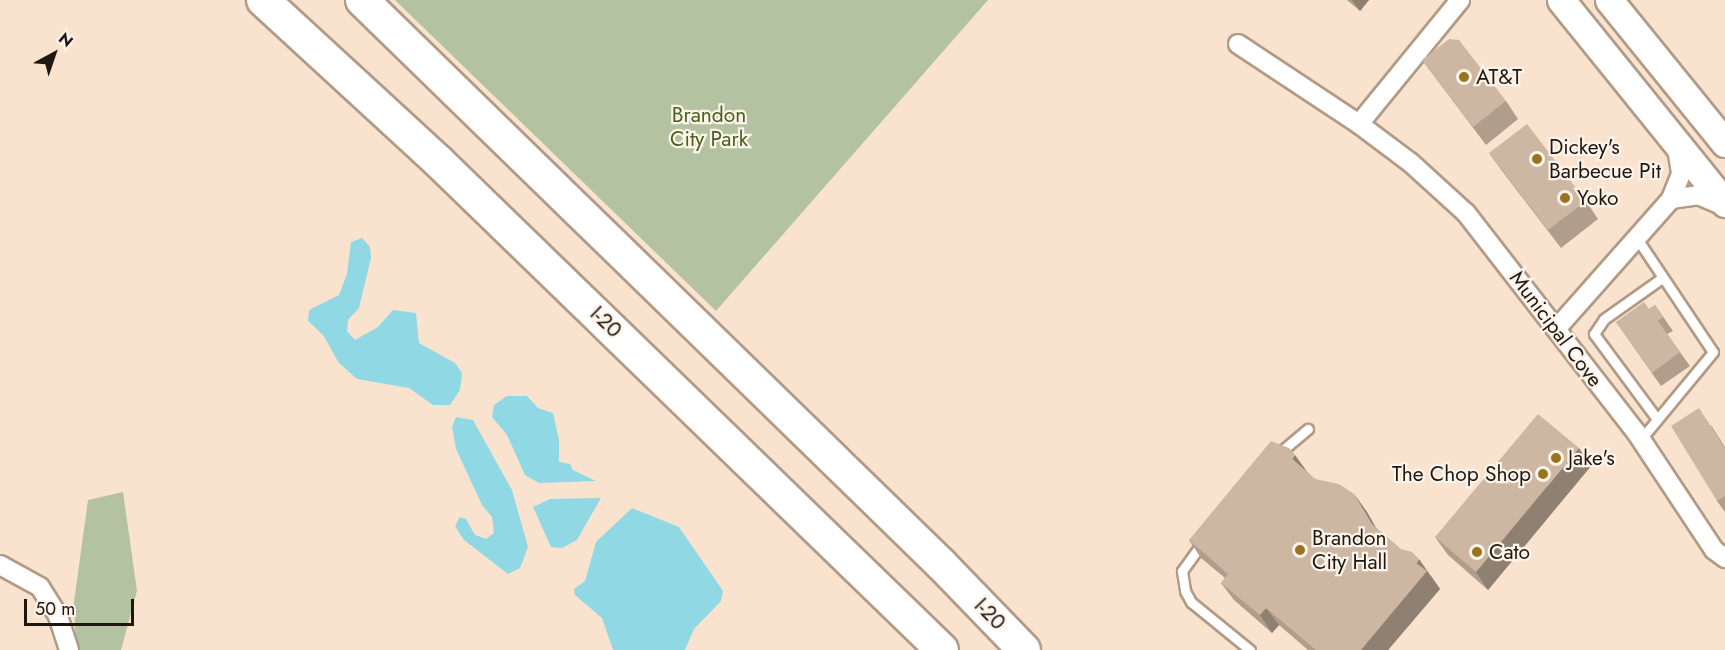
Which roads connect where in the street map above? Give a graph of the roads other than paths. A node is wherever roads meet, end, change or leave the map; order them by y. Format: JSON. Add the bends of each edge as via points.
{"nodes":[{"id":1,"x":263,"y":0,"type":"edge"},
{"id":2,"x":362,"y":0,"type":"edge"},
{"id":3,"x":1460,"y":0,"type":"edge"},
{"id":4,"x":1561,"y":0,"type":"edge"},
{"id":5,"x":1609,"y":0,"type":"edge"},
{"id":6,"x":1238,"y":44,"type":"dead end"},
{"id":7,"x":1359,"y":124,"type":"junction"},
{"id":8,"x":1669,"y":130,"type":"junction"},
{"id":9,"x":1725,"y":143,"type":"edge"},
{"id":10,"x":1671,"y":199,"type":"junction"},
{"id":11,"x":1725,"y":203,"type":"edge"},
{"id":12,"x":1725,"y":208,"type":"edge"},
{"id":13,"x":1636,"y":237,"type":"junction"},
{"id":14,"x":1662,"y":278,"type":"junction"},
{"id":15,"x":1557,"y":328,"type":"junction"},
{"id":16,"x":1658,"y":419,"type":"junction"},
{"id":17,"x":1308,"y":429,"type":"dead end"},
{"id":18,"x":1641,"y":439,"type":"junction"},
{"id":19,"x":1272,"y":460,"type":"edge"},
{"id":20,"x":1212,"y":531,"type":"edge"},
{"id":21,"x":1725,"y":558,"type":"edge"},
{"id":22,"x":0,"y":565,"type":"edge"},
{"id":23,"x":69,"y":650,"type":"edge"},
{"id":24,"x":942,"y":650,"type":"edge"},
{"id":25,"x":1024,"y":650,"type":"edge"},
{"id":26,"x":1250,"y":650,"type":"edge"}],
"edges":[{"from":1,"to":24,"type":"highway","name":"I-20","via":[[438,161]]},
{"from":2,"to":25,"type":"highway","name":"I-20"},
{"from":3,"to":7,"type":"street"},
{"from":4,"to":8,"type":"main road"},
{"from":5,"to":9,"type":"main road"},
{"from":6,"to":7,"type":"street","name":"Municipal Cove"},
{"from":7,"to":15,"type":"street","name":"Municipal Cove","via":[[1411,163],[1466,213]]},
{"from":8,"to":10,"type":"street","via":[[1681,167]]},
{"from":8,"to":11,"type":"main road"},
{"from":10,"to":12,"type":"street","via":[[1704,196]]},
{"from":10,"to":13,"type":"street"},
{"from":13,"to":14,"type":"lane"},
{"from":13,"to":15,"type":"street"},
{"from":14,"to":16,"type":"lane","via":[[1713,352]]},
{"from":14,"to":16,"type":"lane","via":[[1604,319],[1594,334]]},
{"from":15,"to":18,"type":"street","name":"Municipal Cove"},
{"from":16,"to":18,"type":"lane"},
{"from":17,"to":19,"type":"lane"},
{"from":18,"to":21,"type":"street","name":"Municipal Cove","via":[[1714,549]]},
{"from":20,"to":26,"type":"lane","via":[[1182,571],[1185,591],[1191,602]]},
{"from":22,"to":23,"type":"street","via":[[40,587],[58,616]]}]}
